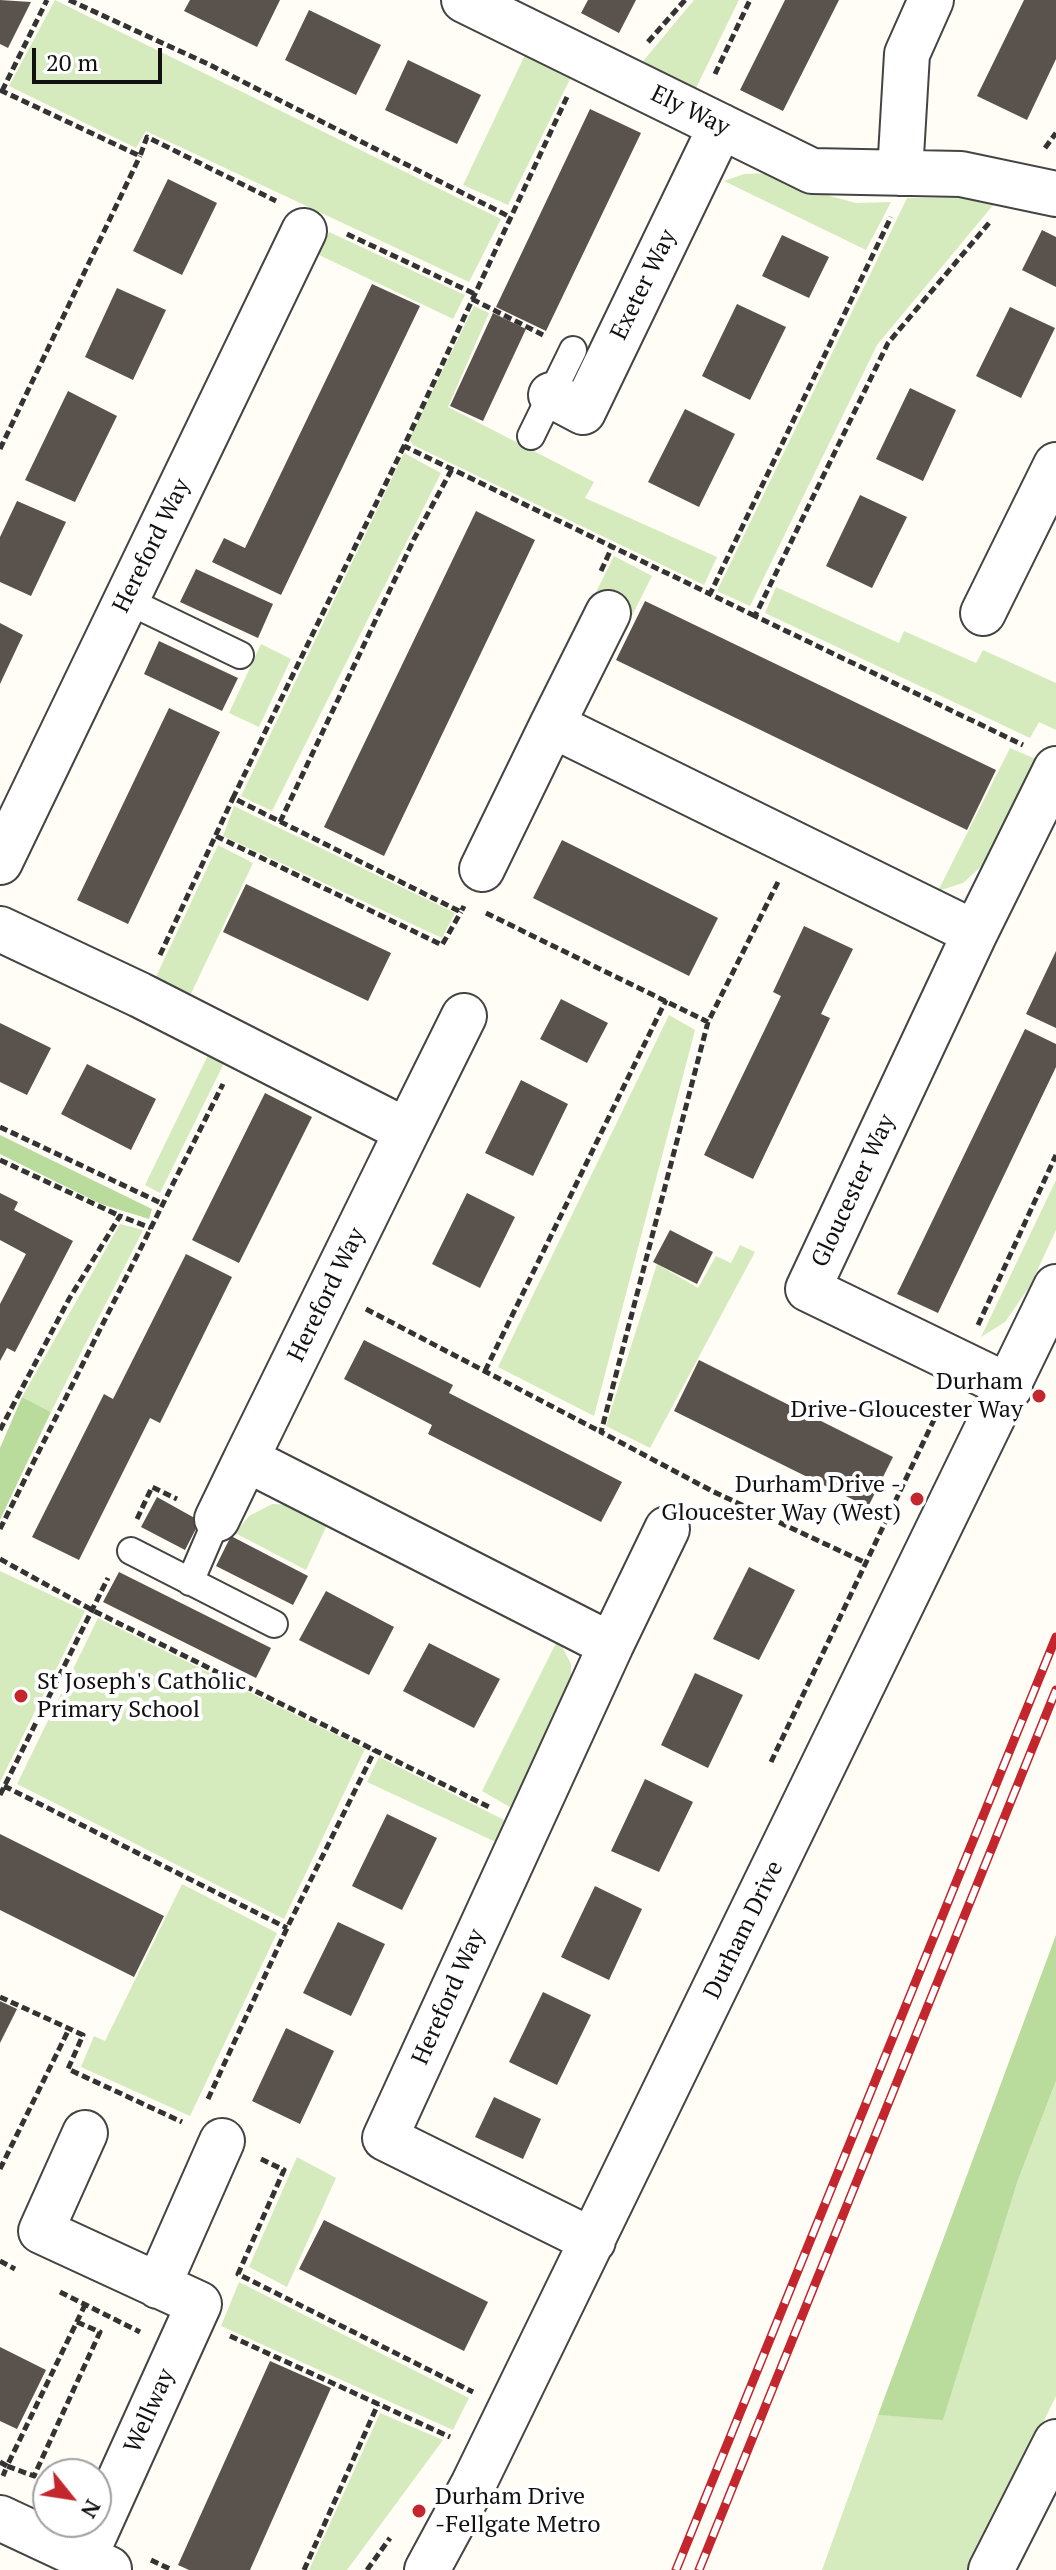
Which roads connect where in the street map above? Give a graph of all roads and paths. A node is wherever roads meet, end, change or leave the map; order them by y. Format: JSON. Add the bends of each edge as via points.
{"nodes":[{"id":1,"x":47,"y":0,"type":"edge"},
{"id":2,"x":69,"y":0,"type":"edge"},
{"id":3,"x":685,"y":0,"type":"edge"},
{"id":4,"x":750,"y":0,"type":"edge"},
{"id":5,"x":931,"y":0,"type":"edge"},
{"id":6,"x":482,"y":4,"type":"edge"},
{"id":7,"x":618,"y":75,"type":"junction"},
{"id":8,"x":1,"y":91,"type":"edge"},
{"id":9,"x":708,"y":120,"type":"junction"},
{"id":10,"x":140,"y":156,"type":"junction"},
{"id":11,"x":900,"y":173,"type":"junction"},
{"id":12,"x":1038,"y":189,"type":"edge"},
{"id":13,"x":510,"y":217,"type":"dead end"},
{"id":14,"x":309,"y":222,"type":"junction"},
{"id":15,"x":573,"y":350,"type":"joint"},
{"id":16,"x":551,"y":395,"type":"junction"},
{"id":17,"x":531,"y":436,"type":"dead end"},
{"id":18,"x":404,"y":446,"type":"dead end"},
{"id":19,"x":0,"y":449,"type":"edge"},
{"id":20,"x":1056,"y":465,"type":"edge"},
{"id":21,"x":452,"y":469,"type":"dead end"},
{"id":22,"x":126,"y":600,"type":"junction"},
{"id":23,"x":608,"y":613,"type":"dead end"},
{"id":24,"x":983,"y":613,"type":"dead end"},
{"id":25,"x":755,"y":616,"type":"junction"},
{"id":26,"x":240,"y":655,"type":"dead end"},
{"id":27,"x":552,"y":725,"type":"junction"},
{"id":28,"x":1041,"y":758,"type":"edge"},
{"id":29,"x":233,"y":798,"type":"junction"},
{"id":30,"x":280,"y":822,"type":"junction"},
{"id":31,"x":216,"y":836,"type":"junction"},
{"id":32,"x":796,"y":846,"type":"junction"},
{"id":33,"x":0,"y":862,"type":"edge"},
{"id":34,"x":482,"y":869,"type":"dead end"},
{"id":35,"x":461,"y":912,"type":"junction"},
{"id":36,"x":0,"y":929,"type":"edge"},
{"id":37,"x":975,"y":933,"type":"junction"},
{"id":38,"x":140,"y":995,"type":"junction"},
{"id":39,"x":666,"y":1000,"type":"junction"},
{"id":40,"x":464,"y":1016,"type":"dead end"},
{"id":41,"x":708,"y":1022,"type":"junction"},
{"id":42,"x":242,"y":1048,"type":"junction"},
{"id":43,"x":0,"y":1127,"type":"edge"},
{"id":44,"x":407,"y":1131,"type":"junction"},
{"id":45,"x":0,"y":1160,"type":"edge"},
{"id":46,"x":163,"y":1204,"type":"junction"},
{"id":47,"x":120,"y":1216,"type":"junction"},
{"id":48,"x":151,"y":1228,"type":"junction"},
{"id":49,"x":1056,"y":1287,"type":"edge"},
{"id":50,"x":329,"y":1291,"type":"junction"},
{"id":51,"x":485,"y":1371,"type":"junction"},
{"id":52,"x":1010,"y":1387,"type":"junction"},
{"id":53,"x":0,"y":1430,"type":"edge"},
{"id":54,"x":601,"y":1432,"type":"junction"},
{"id":55,"x":246,"y":1459,"type":"junction"},
{"id":56,"x":217,"y":1519,"type":"joint"},
{"id":57,"x":0,"y":1529,"type":"edge"},
{"id":58,"x":667,"y":1529,"type":"dead end"},
{"id":59,"x":131,"y":1551,"type":"dead end"},
{"id":60,"x":0,"y":1559,"type":"edge"},
{"id":61,"x":866,"y":1563,"type":"dead end"},
{"id":62,"x":190,"y":1582,"type":"junction"},
{"id":63,"x":92,"y":1610,"type":"junction"},
{"id":64,"x":274,"y":1624,"type":"dead end"},
{"id":65,"x":611,"y":1645,"type":"junction"},
{"id":66,"x":375,"y":1750,"type":"junction"},
{"id":67,"x":4,"y":1786,"type":"junction"},
{"id":68,"x":0,"y":1795,"type":"edge"},
{"id":69,"x":526,"y":1825,"type":"junction"},
{"id":70,"x":287,"y":1928,"type":"junction"},
{"id":71,"x":0,"y":1997,"type":"edge"},
{"id":72,"x":69,"y":2029,"type":"junction"},
{"id":73,"x":85,"y":2133,"type":"dead end"},
{"id":74,"x":209,"y":2134,"type":"junction"},
{"id":75,"x":0,"y":2169,"type":"edge"},
{"id":76,"x":593,"y":2241,"type":"junction"},
{"id":77,"x":0,"y":2261,"type":"edge"},
{"id":78,"x":238,"y":2274,"type":"junction"},
{"id":79,"x":28,"y":2276,"type":"dead end"},
{"id":80,"x":158,"y":2286,"type":"junction"},
{"id":81,"x":232,"y":2288,"type":"dead end"},
{"id":82,"x":57,"y":2290,"type":"dead end"},
{"id":83,"x":85,"y":2305,"type":"junction"},
{"id":84,"x":77,"y":2322,"type":"junction"},
{"id":85,"x":228,"y":2335,"type":"dead end"},
{"id":86,"x":177,"y":2349,"type":"junction"},
{"id":87,"x":474,"y":2393,"type":"dead end"},
{"id":88,"x":378,"y":2404,"type":"junction"},
{"id":89,"x":460,"y":2442,"type":"dead end"},
{"id":90,"x":1056,"y":2442,"type":"edge"},
{"id":91,"x":0,"y":2518,"type":"edge"},
{"id":92,"x":98,"y":2564,"type":"edge"},
{"id":93,"x":304,"y":2570,"type":"edge"},
{"id":94,"x":427,"y":2570,"type":"edge"},
{"id":95,"x":991,"y":2570,"type":"edge"}],
"edges":[{"from":1,"to":8,"type":"path"},
{"from":2,"to":13,"type":"path"},
{"from":3,"to":7,"type":"path"},
{"from":4,"to":9,"type":"path"},
{"from":5,"to":11,"type":"street","via":[[907,54]]},
{"from":6,"to":7,"type":"street","name":"Ely Way"},
{"from":7,"to":9,"type":"street","name":"Ely Way"},
{"from":8,"to":10,"type":"path"},
{"from":9,"to":11,"type":"street","name":"Ely Way","via":[[812,171]]},
{"from":9,"to":16,"type":"street","name":"Exeter Way","via":[[583,412]]},
{"from":10,"to":14,"type":"path","via":[[147,137]]},
{"from":10,"to":19,"type":"path"},
{"from":11,"to":12,"type":"street","name":"Ely Way","via":[[961,174]]},
{"from":11,"to":25,"type":"path","via":[[897,203],[710,594]]},
{"from":12,"to":25,"type":"path","via":[[888,343]]},
{"from":14,"to":15,"type":"path","via":[[474,296]]},
{"from":14,"to":22,"type":"street","name":"Hereford Way"},
{"from":15,"to":16,"type":"lane"},
{"from":16,"to":17,"type":"lane"},
{"from":18,"to":29,"type":"path"},
{"from":20,"to":24,"type":"street"},
{"from":21,"to":30,"type":"path"},
{"from":22,"to":26,"type":"lane"},
{"from":22,"to":33,"type":"street","name":"Hereford Way"},
{"from":23,"to":27,"type":"street"},
{"from":25,"to":28,"type":"path"},
{"from":27,"to":32,"type":"street"},
{"from":27,"to":34,"type":"street"},
{"from":28,"to":37,"type":"street","name":"Gloucester Way"},
{"from":29,"to":30,"type":"path"},
{"from":29,"to":31,"type":"path"},
{"from":30,"to":35,"type":"path"},
{"from":31,"to":35,"type":"path","via":[[442,945]]},
{"from":31,"to":38,"type":"path"},
{"from":32,"to":37,"type":"street"},
{"from":32,"to":41,"type":"path"},
{"from":35,"to":39,"type":"path","via":[[465,903]]},
{"from":36,"to":38,"type":"street"},
{"from":37,"to":52,"type":"street","name":"Gloucester Way","via":[[808,1289]]},
{"from":38,"to":42,"type":"street"},
{"from":39,"to":41,"type":"path"},
{"from":39,"to":51,"type":"path"},
{"from":40,"to":44,"type":"street","name":"Hereford Way"},
{"from":41,"to":54,"type":"path"},
{"from":42,"to":44,"type":"street"},
{"from":42,"to":46,"type":"path"},
{"from":43,"to":46,"type":"path"},
{"from":44,"to":50,"type":"street","name":"Hereford Way"},
{"from":45,"to":47,"type":"path"},
{"from":46,"to":48,"type":"path"},
{"from":47,"to":48,"type":"path"},
{"from":47,"to":53,"type":"path"},
{"from":48,"to":57,"type":"path"},
{"from":49,"to":52,"type":"street","name":"Durham Drive"},
{"from":50,"to":51,"type":"path"},
{"from":50,"to":55,"type":"street","name":"Hereford Way"},
{"from":51,"to":54,"type":"path"},
{"from":52,"to":76,"type":"street","name":"Durham Drive"},
{"from":54,"to":61,"type":"path"},
{"from":55,"to":56,"type":"street","name":"Hereford Way"},
{"from":55,"to":65,"type":"street"},
{"from":56,"to":62,"type":"lane"},
{"from":58,"to":65,"type":"street","name":"Hereford Way"},
{"from":59,"to":62,"type":"lane"},
{"from":60,"to":63,"type":"path"},
{"from":62,"to":64,"type":"lane"},
{"from":63,"to":66,"type":"path"},
{"from":63,"to":67,"type":"path"},
{"from":65,"to":69,"type":"street","name":"Hereford Way"},
{"from":66,"to":69,"type":"path"},
{"from":66,"to":70,"type":"path"},
{"from":67,"to":68,"type":"path"},
{"from":67,"to":70,"type":"path"},
{"from":69,"to":76,"type":"street","name":"Hereford Way","via":[[385,2138]]},
{"from":70,"to":74,"type":"path"},
{"from":71,"to":72,"type":"path"},
{"from":72,"to":74,"type":"path","via":[[83,2035],[68,2069]]},
{"from":72,"to":75,"type":"path"},
{"from":73,"to":80,"type":"street","name":"Wellway","via":[[41,2231]]},
{"from":74,"to":78,"type":"path","via":[[284,2170]]},
{"from":74,"to":80,"type":"street"},
{"from":76,"to":94,"type":"street","name":"Durham Drive"},
{"from":77,"to":79,"type":"path"},
{"from":78,"to":81,"type":"path"},
{"from":78,"to":87,"type":"path"},
{"from":80,"to":86,"type":"street","name":"Wellway","via":[[199,2304]]},
{"from":82,"to":83,"type":"path"},
{"from":83,"to":84,"type":"path"},
{"from":83,"to":86,"type":"path"},
{"from":84,"to":84,"type":"path","via":[[42,2394],[7,2466],[34,2476],[100,2332]]},
{"from":85,"to":88,"type":"path"},
{"from":86,"to":92,"type":"street","name":"Wellway"},
{"from":88,"to":89,"type":"path"},
{"from":88,"to":93,"type":"path"},
{"from":90,"to":95,"type":"street"},
{"from":91,"to":92,"type":"street","name":"Wellway"}]}
